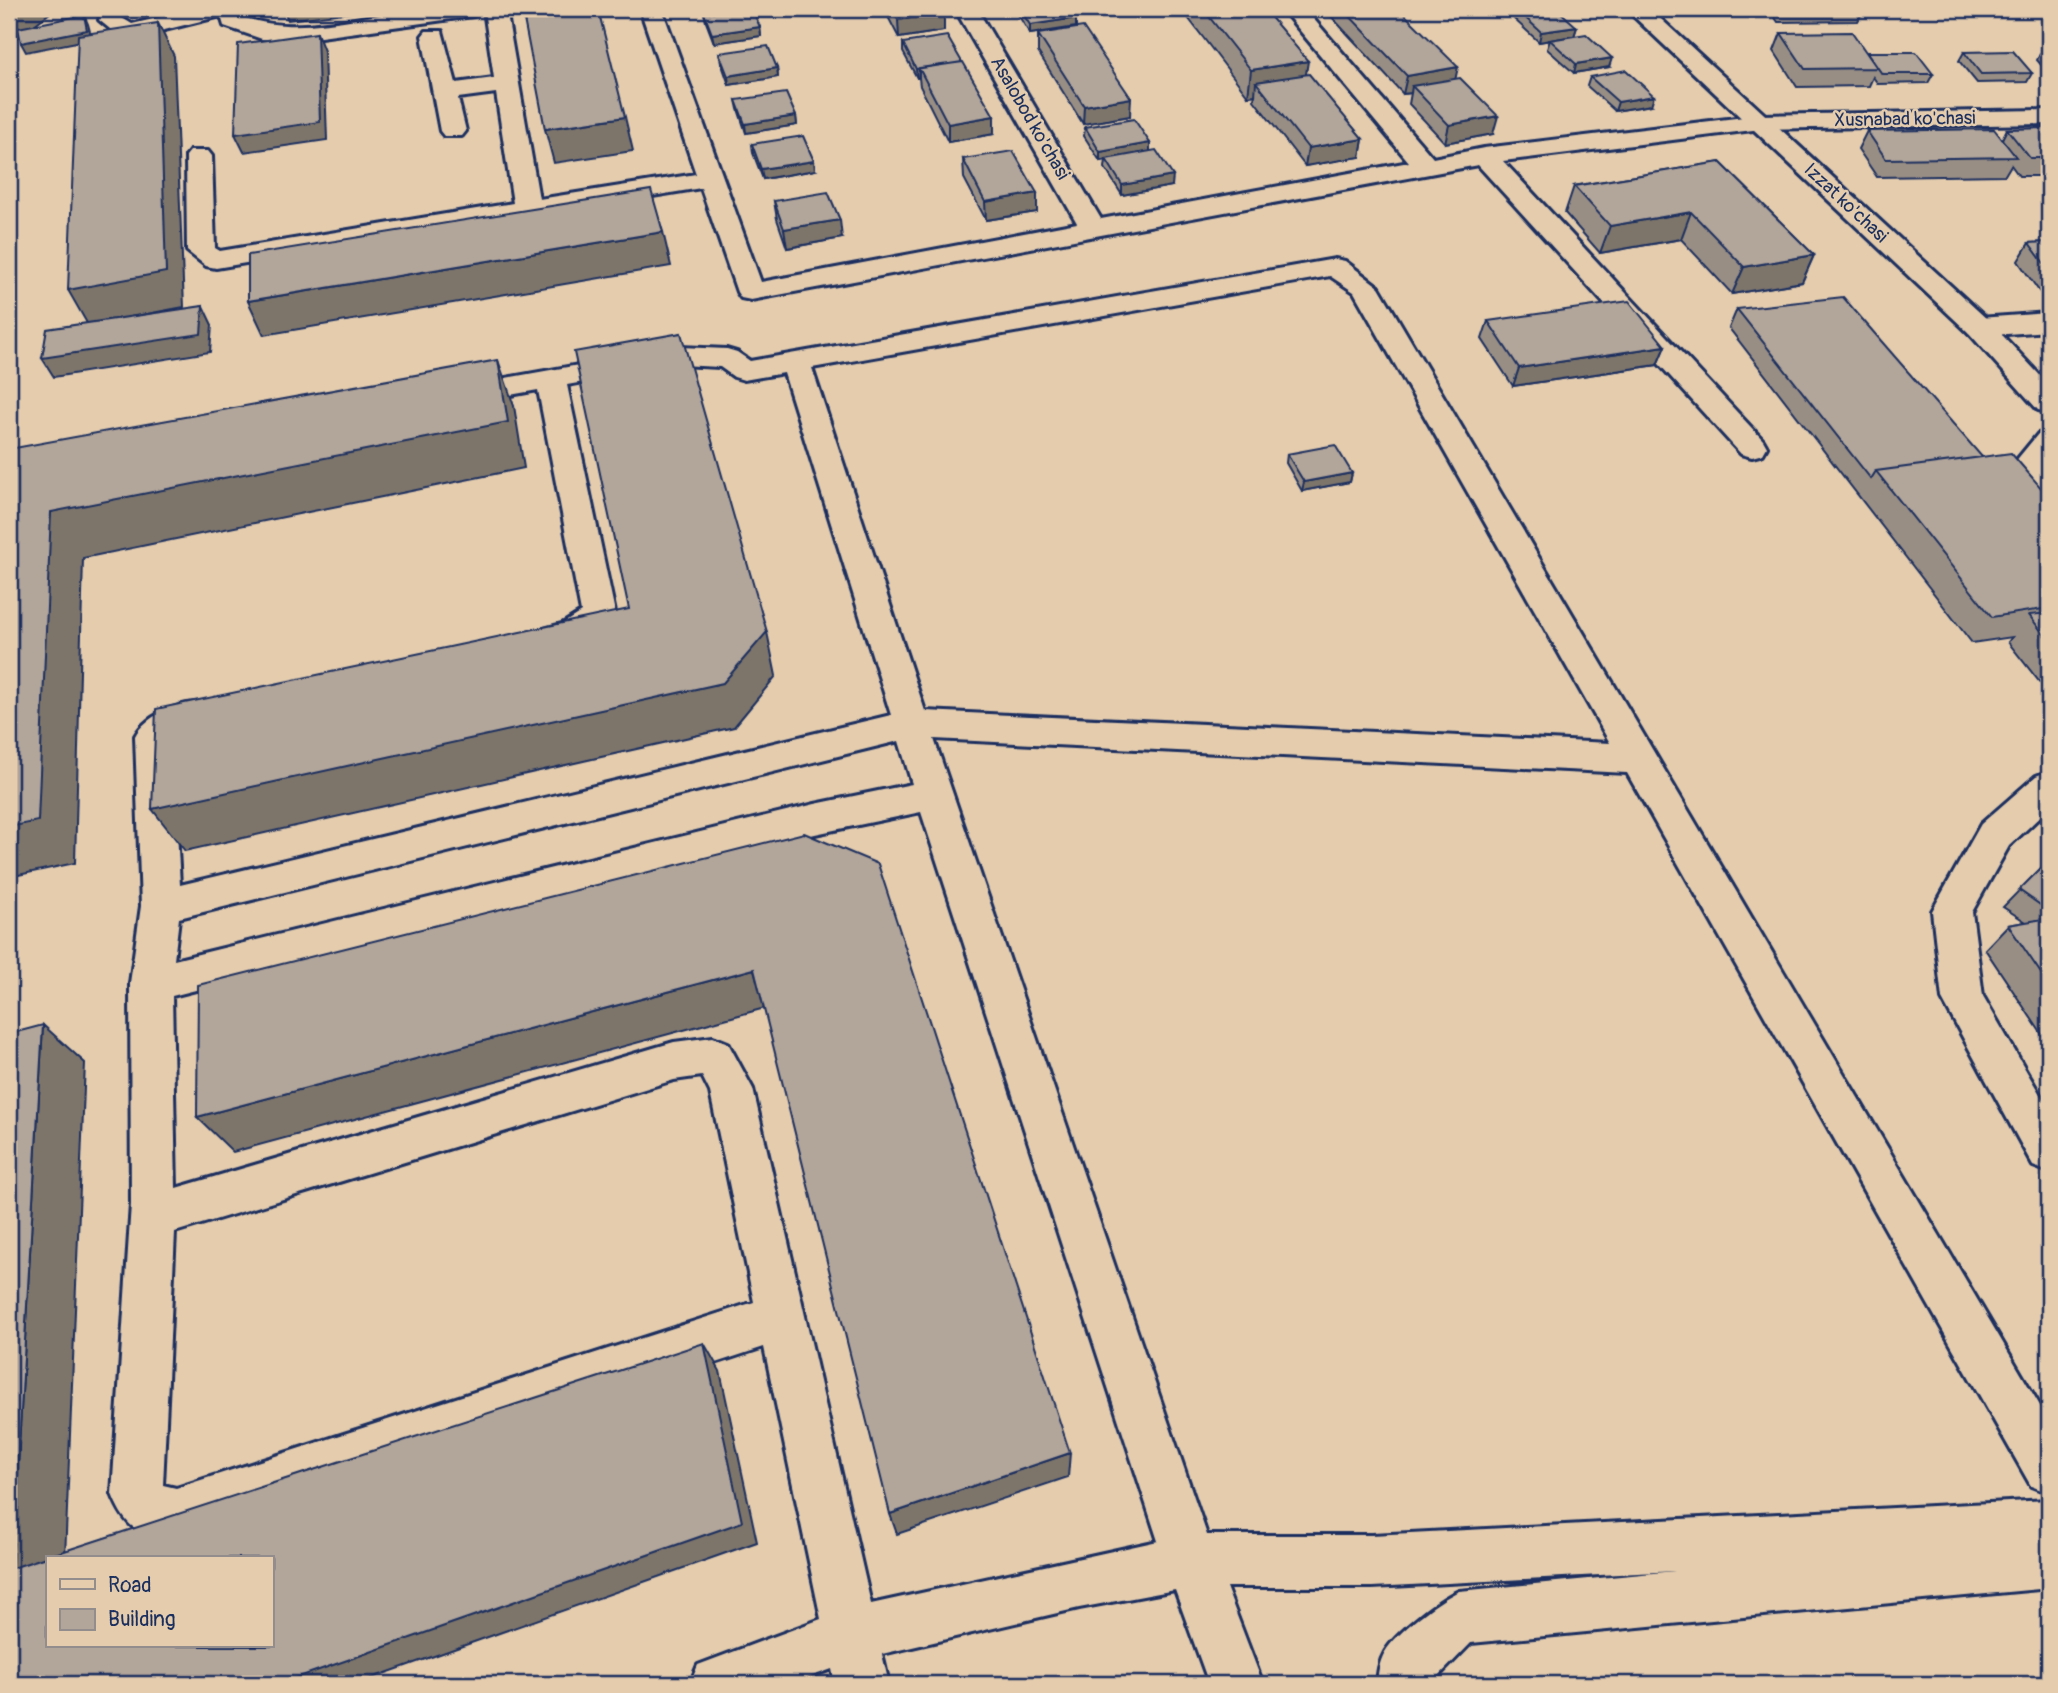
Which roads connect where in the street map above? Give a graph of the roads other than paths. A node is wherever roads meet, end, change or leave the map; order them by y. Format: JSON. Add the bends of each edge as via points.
{"nodes":[{"id":1,"x":113,"y":9,"type":"edge"},
{"id":2,"x":223,"y":9,"type":"edge"},
{"id":3,"x":232,"y":9,"type":"edge"},
{"id":4,"x":473,"y":9,"type":"edge"},
{"id":5,"x":495,"y":9,"type":"edge"},
{"id":6,"x":651,"y":9,"type":"edge"},
{"id":7,"x":966,"y":9,"type":"edge"},
{"id":8,"x":1293,"y":9,"type":"edge"},
{"id":9,"x":1637,"y":9,"type":"edge"},
{"id":10,"x":434,"y":36,"type":"dead end"},
{"id":11,"x":507,"y":84,"type":"junction"},
{"id":12,"x":445,"y":92,"type":"junction"},
{"id":13,"x":2049,"y":117,"type":"edge"},
{"id":14,"x":1761,"y":122,"type":"junction"},
{"id":15,"x":453,"y":131,"type":"dead end"},
{"id":16,"x":199,"y":156,"type":"dead end"},
{"id":17,"x":1484,"y":156,"type":"junction"},
{"id":18,"x":1427,"y":167,"type":"junction"},
{"id":19,"x":712,"y":179,"type":"junction"},
{"id":20,"x":527,"y":209,"type":"junction"},
{"id":21,"x":1093,"y":228,"type":"junction"},
{"id":22,"x":2049,"y":322,"type":"edge"},
{"id":23,"x":1979,"y":327,"type":"junction"},
{"id":24,"x":795,"y":362,"type":"junction"},
{"id":25,"x":551,"y":379,"type":"junction"},
{"id":26,"x":429,"y":401,"type":"edge"},
{"id":27,"x":2049,"y":404,"type":"edge"},
{"id":28,"x":2049,"y":440,"type":"edge"},
{"id":29,"x":1752,"y":447,"type":"dead end"},
{"id":30,"x":2049,"y":494,"type":"edge"},
{"id":31,"x":530,"y":643,"type":"edge"},
{"id":32,"x":235,"y":708,"type":"edge"},
{"id":33,"x":912,"y":724,"type":"junction"},
{"id":34,"x":1639,"y":759,"type":"junction"},
{"id":35,"x":2049,"y":786,"type":"edge"},
{"id":36,"x":934,"y":794,"type":"junction"},
{"id":37,"x":161,"y":906,"type":"junction"},
{"id":38,"x":151,"y":983,"type":"junction"},
{"id":39,"x":2049,"y":1151,"type":"edge"},
{"id":40,"x":154,"y":1204,"type":"junction"},
{"id":41,"x":782,"y":1317,"type":"junction"},
{"id":42,"x":2049,"y":1468,"type":"edge"},
{"id":43,"x":2049,"y":1526,"type":"edge"},
{"id":44,"x":1190,"y":1561,"type":"junction"},
{"id":45,"x":2049,"y":1562,"type":"edge"},
{"id":46,"x":851,"y":1635,"type":"junction"},
{"id":47,"x":717,"y":1684,"type":"edge"},
{"id":48,"x":862,"y":1684,"type":"edge"},
{"id":49,"x":1237,"y":1684,"type":"edge"},
{"id":50,"x":1404,"y":1684,"type":"edge"}],
"edges":[{"from":1,"to":2,"type":"street","via":[[110,20],[128,33]]},
{"from":3,"to":4,"type":"street","via":[[232,21],[242,25],[262,32],[299,33]]},
{"from":5,"to":11,"type":"street"},
{"from":6,"to":19,"type":"street"},
{"from":7,"to":21,"type":"street","name":"Asalobod ko'chasi"},
{"from":8,"to":18,"type":"street"},
{"from":9,"to":14,"type":"street","name":"Izzat ko'chasi"},
{"from":10,"to":12,"type":"street"},
{"from":11,"to":12,"type":"street"},
{"from":11,"to":20,"type":"street"},
{"from":12,"to":15,"type":"street"},
{"from":13,"to":14,"type":"street","name":"Xusnabad ko'chasi"},
{"from":14,"to":17,"type":"street","name":"Xusnabad ko'chasi"},
{"from":14,"to":23,"type":"street","name":"Izzat ko'chasi"},
{"from":16,"to":20,"type":"street","via":[[201,251],[216,260]]},
{"from":17,"to":18,"type":"street","name":"Xusnabad ko'chasi"},
{"from":17,"to":29,"type":"street"},
{"from":18,"to":21,"type":"street","name":"Xusnabad ko'chasi"},
{"from":19,"to":20,"type":"street"},
{"from":19,"to":21,"type":"street","name":"Xusnabad ko'chasi","via":[[751,292]]},
{"from":22,"to":23,"type":"street"},
{"from":23,"to":27,"type":"street","name":"Izzat ko'chasi"},
{"from":24,"to":25,"type":"street","via":[[744,371],[727,358],[680,356]]},
{"from":24,"to":33,"type":"street"},
{"from":24,"to":34,"type":"street","via":[[1335,268],[1365,286]]},
{"from":25,"to":26,"type":"street"},
{"from":25,"to":31,"type":"street","via":[[600,617],[571,635]]},
{"from":28,"to":30,"type":"street","via":[[2026,468]]},
{"from":32,"to":37,"type":"street","via":[[181,719],[153,736]]},
{"from":33,"to":34,"type":"street"},
{"from":33,"to":36,"type":"street"},
{"from":33,"to":37,"type":"street"},
{"from":34,"to":42,"type":"street"},
{"from":35,"to":39,"type":"street","via":[[1995,835],[1952,911],[1963,999]]},
{"from":36,"to":38,"type":"street","via":[[815,819]]},
{"from":36,"to":44,"type":"street"},
{"from":37,"to":38,"type":"street"},
{"from":38,"to":40,"type":"street"},
{"from":40,"to":41,"type":"street","via":[[166,1213],[674,1061],[713,1056],[732,1089]]},
{"from":40,"to":41,"type":"street","via":[[136,1494],[152,1512],[176,1514]]},
{"from":41,"to":46,"type":"street"},
{"from":43,"to":44,"type":"street","via":[[1372,1561]]},
{"from":44,"to":46,"type":"street"},
{"from":44,"to":49,"type":"street"},
{"from":45,"to":50,"type":"street","via":[[1459,1618],[1405,1669]]},
{"from":46,"to":47,"type":"street"},
{"from":46,"to":48,"type":"street"}]}
